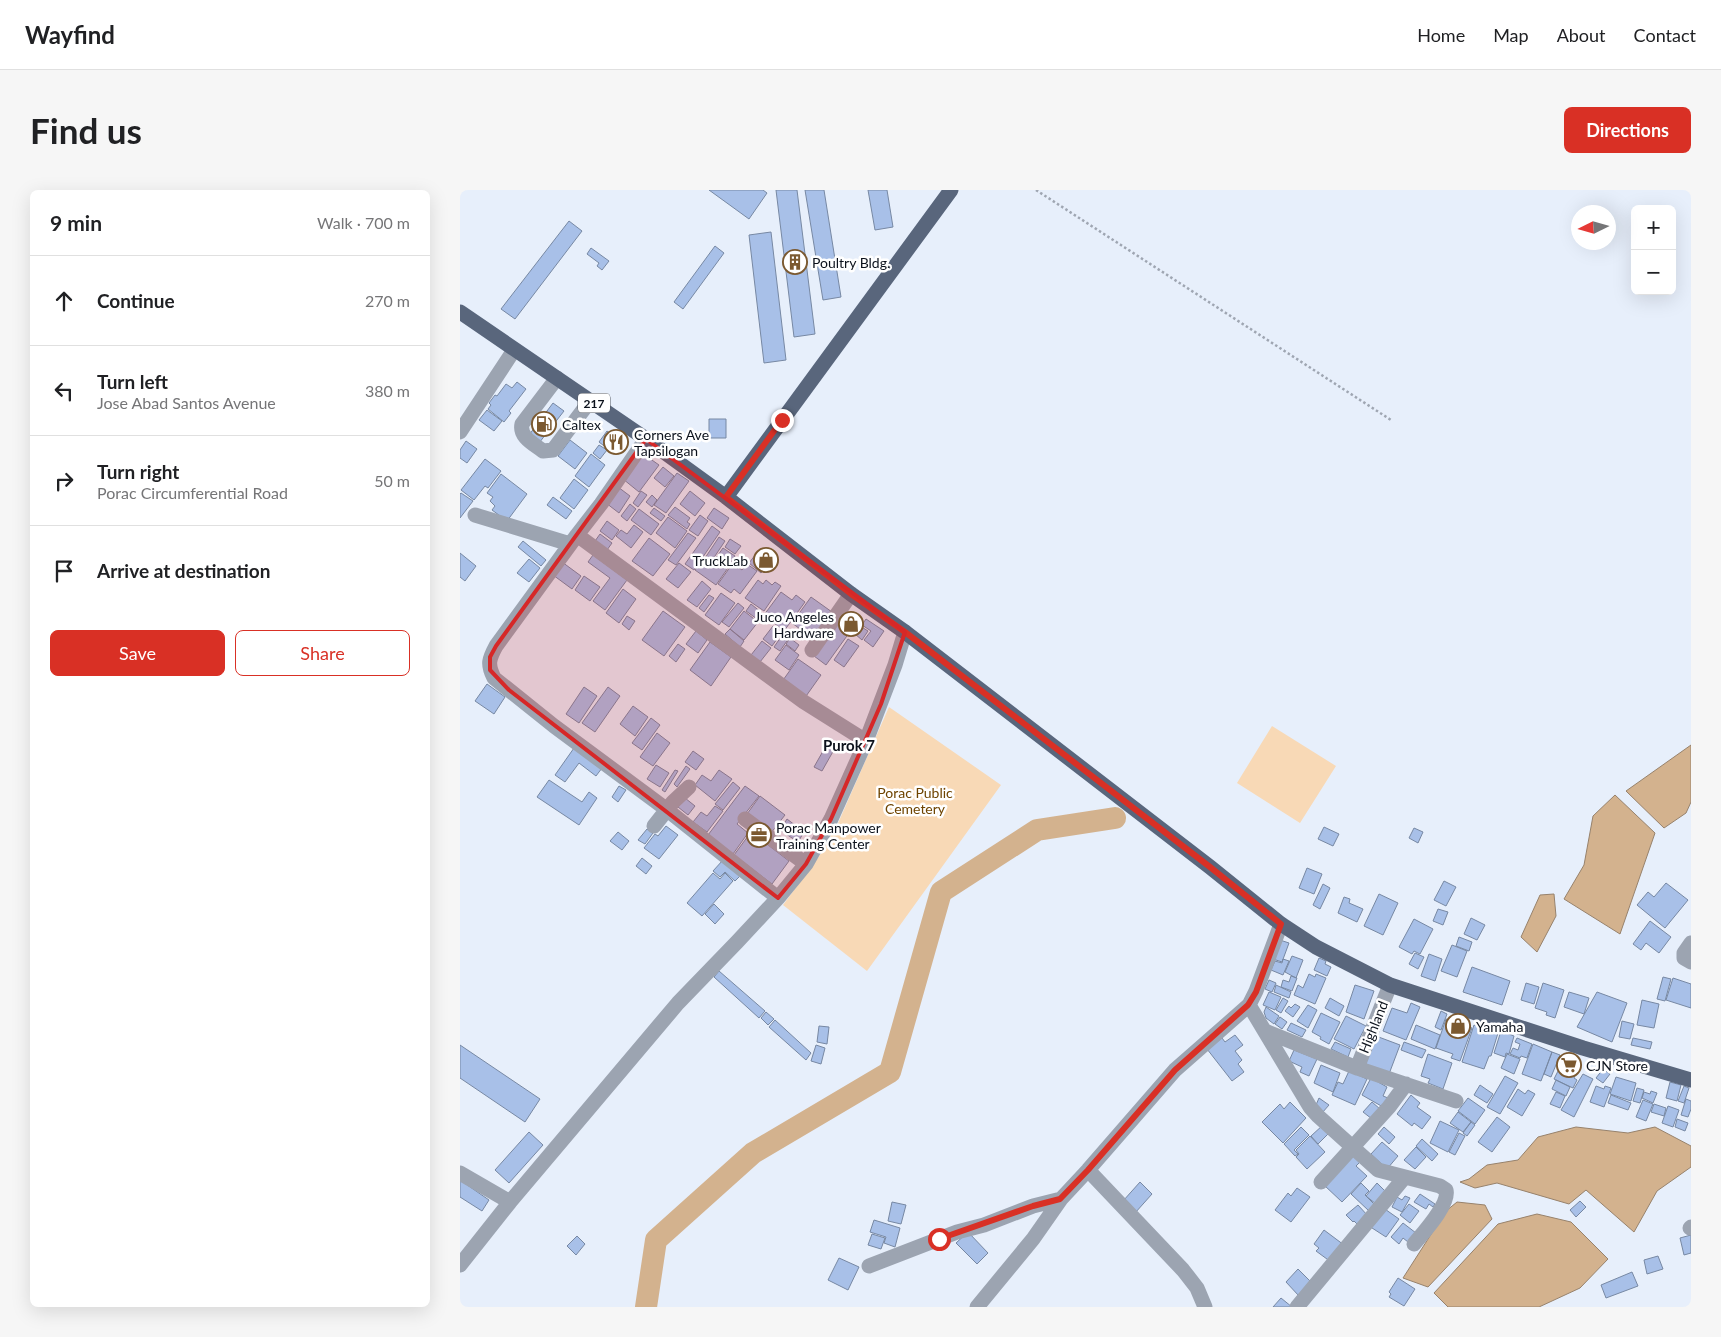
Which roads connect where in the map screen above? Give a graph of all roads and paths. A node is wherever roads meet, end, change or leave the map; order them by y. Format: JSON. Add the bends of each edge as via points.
{"nodes":[{"id":1,"x":951,"y":190,"type":"edge"},
{"id":2,"x":1036,"y":190,"type":"edge"},
{"id":3,"x":460,"y":312,"type":"edge"},
{"id":4,"x":514,"y":350,"type":"junction"},
{"id":5,"x":557,"y":378,"type":"junction"},
{"id":6,"x":590,"y":401,"type":"junction"},
{"id":7,"x":1391,"y":420,"type":"dead end"},
{"id":8,"x":460,"y":432,"type":"edge"},
{"id":9,"x":646,"y":440,"type":"junction"},
{"id":10,"x":726,"y":497,"type":"junction"},
{"id":11,"x":475,"y":515,"type":"dead end"},
{"id":12,"x":574,"y":539,"type":"junction"},
{"id":13,"x":851,"y":594,"type":"junction"},
{"id":14,"x":905,"y":632,"type":"junction"},
{"id":15,"x":812,"y":650,"type":"dead end"},
{"id":16,"x":866,"y":741,"type":"junction"},
{"id":17,"x":689,"y":787,"type":"dead end"},
{"id":18,"x":666,"y":809,"type":"junction"},
{"id":19,"x":745,"y":819,"type":"dead end"},
{"id":20,"x":654,"y":826,"type":"dead end"},
{"id":21,"x":806,"y":864,"type":"junction"},
{"id":22,"x":778,"y":898,"type":"junction"},
{"id":23,"x":1281,"y":924,"type":"junction"},
{"id":24,"x":1691,"y":943,"type":"edge"},
{"id":25,"x":1691,"y":962,"type":"edge"},
{"id":26,"x":1390,"y":985,"type":"junction"},
{"id":27,"x":1248,"y":1005,"type":"junction"},
{"id":28,"x":1265,"y":1031,"type":"junction"},
{"id":29,"x":1357,"y":1068,"type":"junction"},
{"id":30,"x":1691,"y":1080,"type":"edge"},
{"id":31,"x":1406,"y":1084,"type":"junction"},
{"id":32,"x":1456,"y":1101,"type":"dead end"},
{"id":33,"x":1352,"y":1146,"type":"junction"},
{"id":34,"x":1088,"y":1170,"type":"junction"},
{"id":35,"x":460,"y":1173,"type":"edge"},
{"id":36,"x":1404,"y":1178,"type":"junction"},
{"id":37,"x":1320,"y":1182,"type":"dead end"},
{"id":38,"x":1060,"y":1199,"type":"junction"},
{"id":39,"x":510,"y":1202,"type":"junction"},
{"id":40,"x":1414,"y":1244,"type":"dead end"},
{"id":41,"x":460,"y":1265,"type":"edge"},
{"id":42,"x":870,"y":1266,"type":"dead end"},
{"id":43,"x":977,"y":1307,"type":"edge"},
{"id":44,"x":1205,"y":1307,"type":"edge"},
{"id":45,"x":1297,"y":1307,"type":"edge"}],
"edges":[{"from":1,"to":10,"type":"main road"},
{"from":2,"to":7,"type":"path"},
{"from":3,"to":4,"type":"main road","number":"217"},
{"from":4,"to":5,"type":"main road","number":"217"},
{"from":4,"to":8,"type":"street"},
{"from":5,"to":6,"type":"main road","number":"217"},
{"from":5,"to":6,"type":"street","via":[[520,430],[543,451],[553,450]]},
{"from":6,"to":9,"type":"main road","number":"217"},
{"from":9,"to":10,"type":"main road","number":"217"},
{"from":9,"to":12,"type":"street"},
{"from":10,"to":13,"type":"main road","number":"217"},
{"from":11,"to":12,"type":"street"},
{"from":12,"to":16,"type":"street","via":[[804,702]]},
{"from":12,"to":18,"type":"street","via":[[496,646],[490,657],[490,670],[494,678],[509,690]]},
{"from":13,"to":14,"type":"main road","number":"217"},
{"from":13,"to":15,"type":"street"},
{"from":14,"to":16,"type":"street"},
{"from":14,"to":23,"type":"main road","number":"217"},
{"from":16,"to":21,"type":"street","via":[[831,819]]},
{"from":17,"to":18,"type":"street"},
{"from":18,"to":20,"type":"street"},
{"from":18,"to":22,"type":"street"},
{"from":19,"to":21,"type":"street"},
{"from":21,"to":22,"type":"street"},
{"from":22,"to":39,"type":"street","via":[[678,1003]]},
{"from":23,"to":26,"type":"main road","number":"217","via":[[1316,947]]},
{"from":23,"to":27,"type":"street","via":[[1256,992]]},
{"from":24,"to":25,"type":"street","via":[[1684,953],[1684,958]]},
{"from":26,"to":29,"type":"street","name":"Highland"},
{"from":26,"to":30,"type":"main road","number":"217"},
{"from":27,"to":28,"type":"street"},
{"from":27,"to":34,"type":"street","via":[[1175,1070]]},
{"from":28,"to":29,"type":"street"},
{"from":28,"to":33,"type":"street","via":[[1310,1107],[1312,1121]]},
{"from":29,"to":31,"type":"street"},
{"from":31,"to":32,"type":"street"},
{"from":31,"to":33,"type":"street"},
{"from":33,"to":36,"type":"street","via":[[1378,1170]]},
{"from":33,"to":37,"type":"street"},
{"from":34,"to":38,"type":"street"},
{"from":34,"to":44,"type":"street","via":[[1183,1270],[1197,1288]]},
{"from":35,"to":39,"type":"street"},
{"from":36,"to":40,"type":"street","via":[[1444,1188],[1447,1194],[1445,1203]]},
{"from":36,"to":45,"type":"street"},
{"from":38,"to":42,"type":"street","via":[[957,1232]]},
{"from":38,"to":43,"type":"street","via":[[1033,1239]]},
{"from":39,"to":41,"type":"street"}]}
